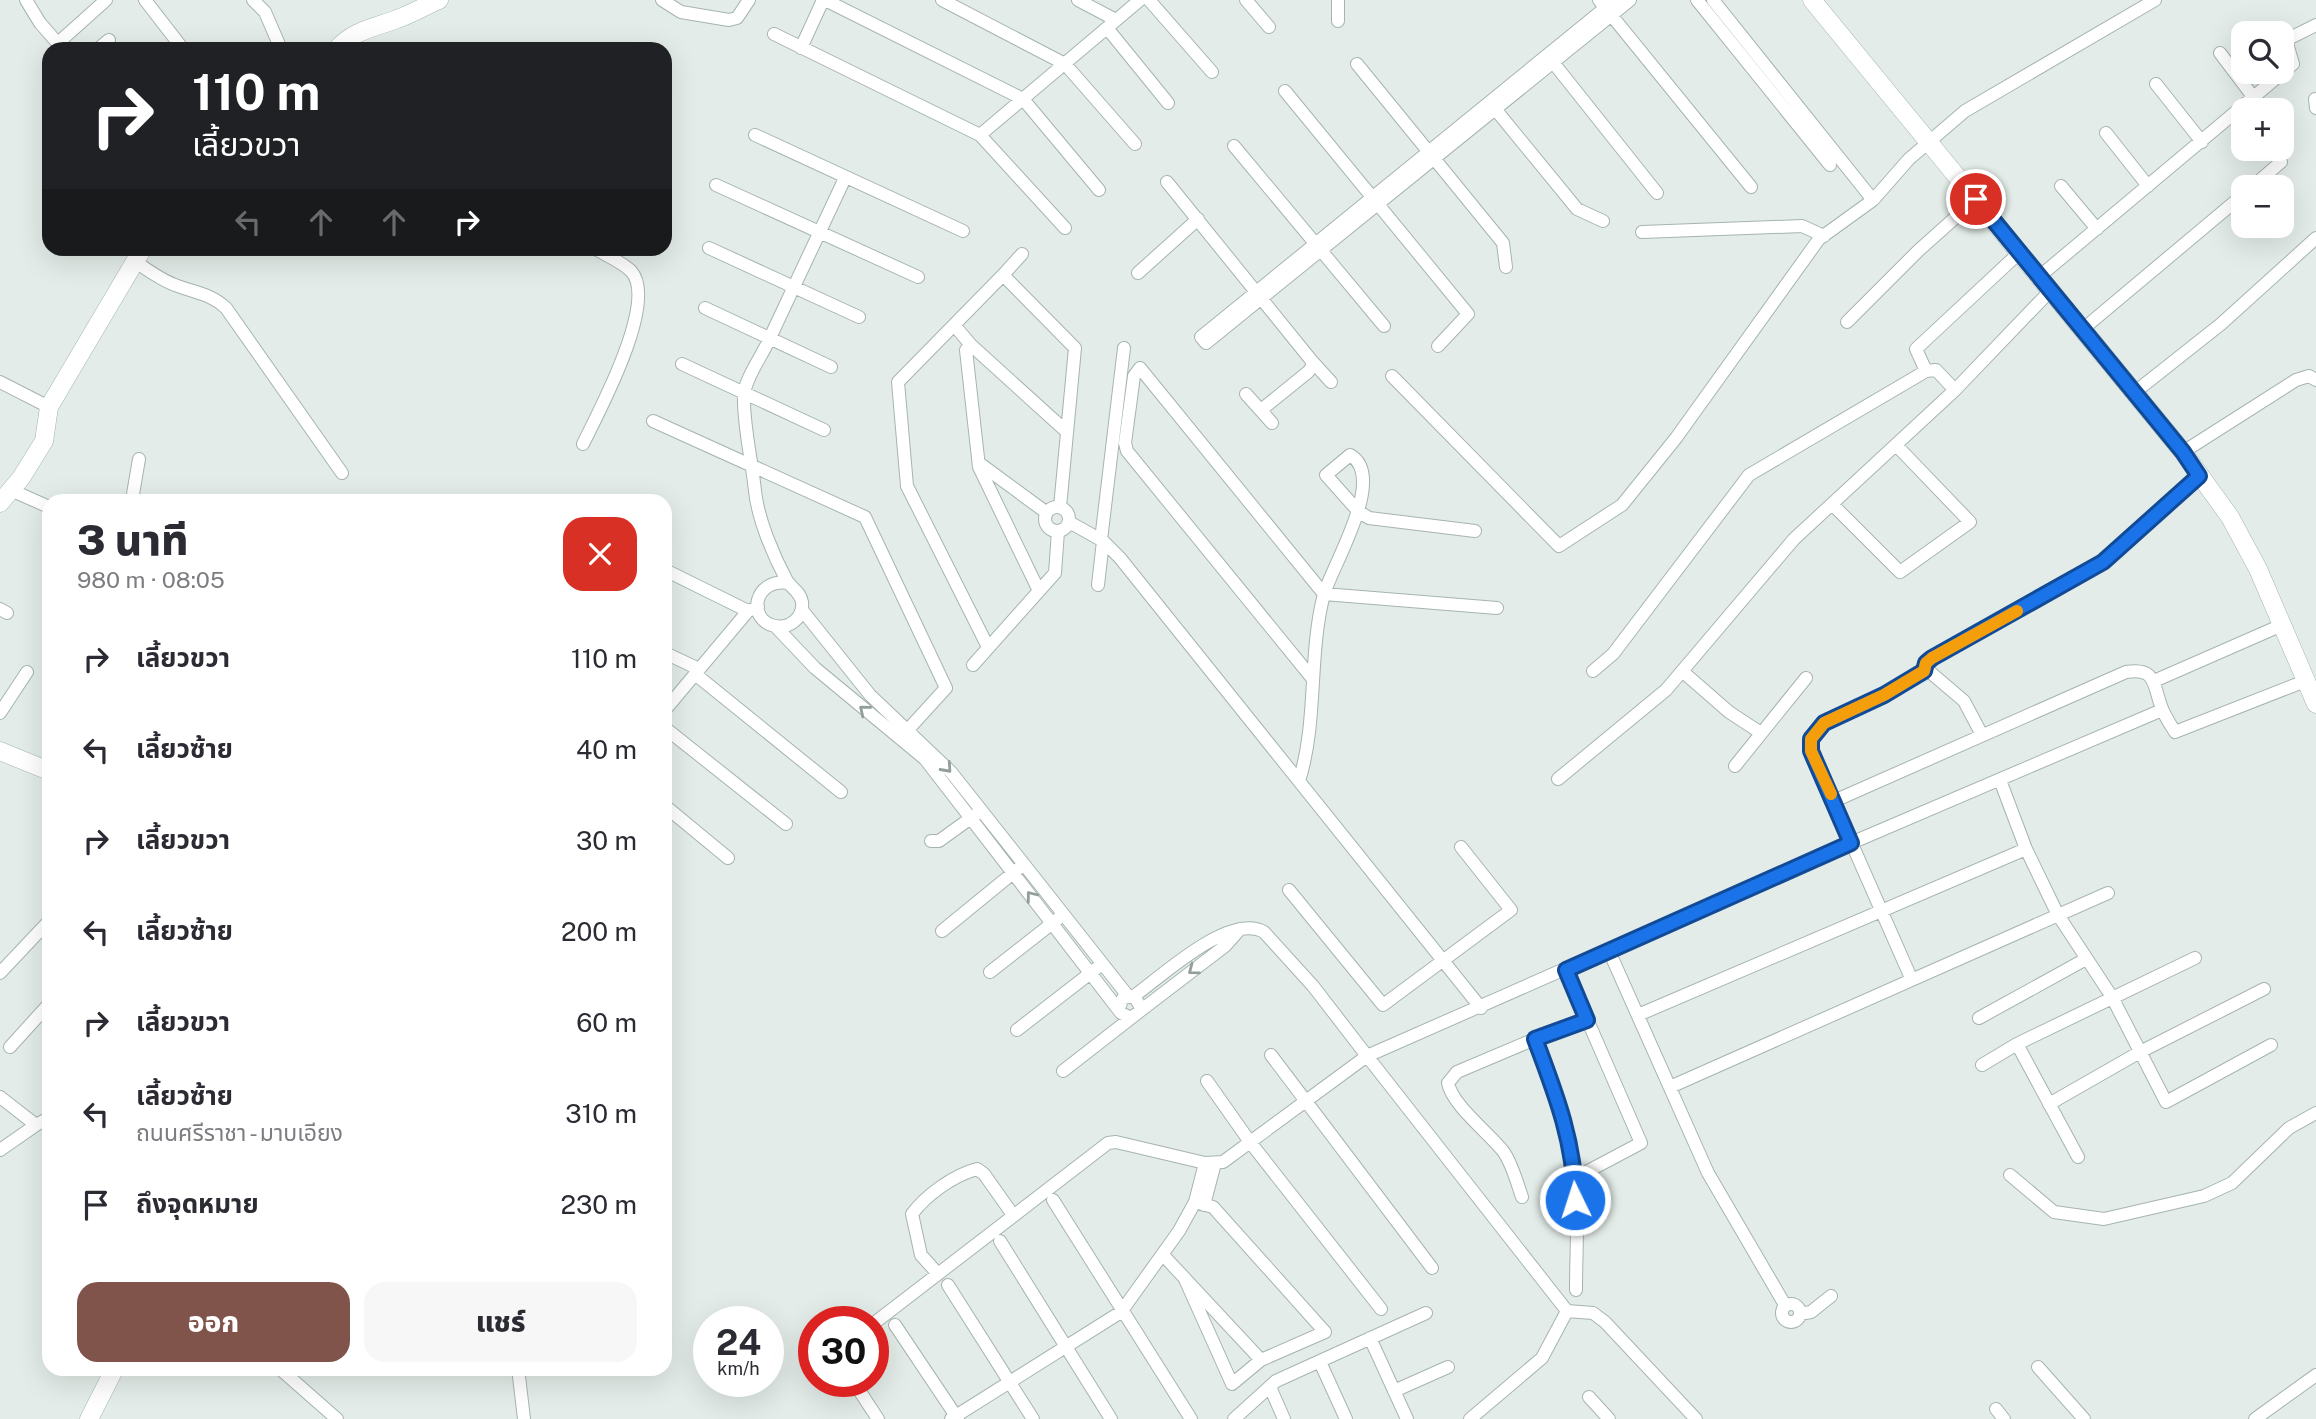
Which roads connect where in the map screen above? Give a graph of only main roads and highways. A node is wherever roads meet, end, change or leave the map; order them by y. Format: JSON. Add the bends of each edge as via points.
{"nodes":[{"id":1,"x":439,"y":0,"type":"edge"},
{"id":2,"x":1812,"y":0,"type":"edge"},
{"id":3,"x":345,"y":42,"type":"edge"},
{"id":4,"x":139,"y":256,"type":"edge"},
{"id":5,"x":6,"y":497,"type":"edge"},
{"id":6,"x":2316,"y":704,"type":"edge"},
{"id":7,"x":0,"y":751,"type":"edge"},
{"id":8,"x":42,"y":768,"type":"edge"},
{"id":9,"x":111,"y":1376,"type":"edge"},
{"id":10,"x":89,"y":1419,"type":"edge"}],
"edges":[{"from":1,"to":3,"type":"main road","via":[[367,27]]},
{"from":2,"to":6,"type":"main road","via":[[2135,392],[2230,517],[2258,569]]},
{"from":4,"to":5,"type":"main road","via":[[48,407],[44,441]]},
{"from":7,"to":8,"type":"main road"},
{"from":9,"to":10,"type":"main road"}]}
